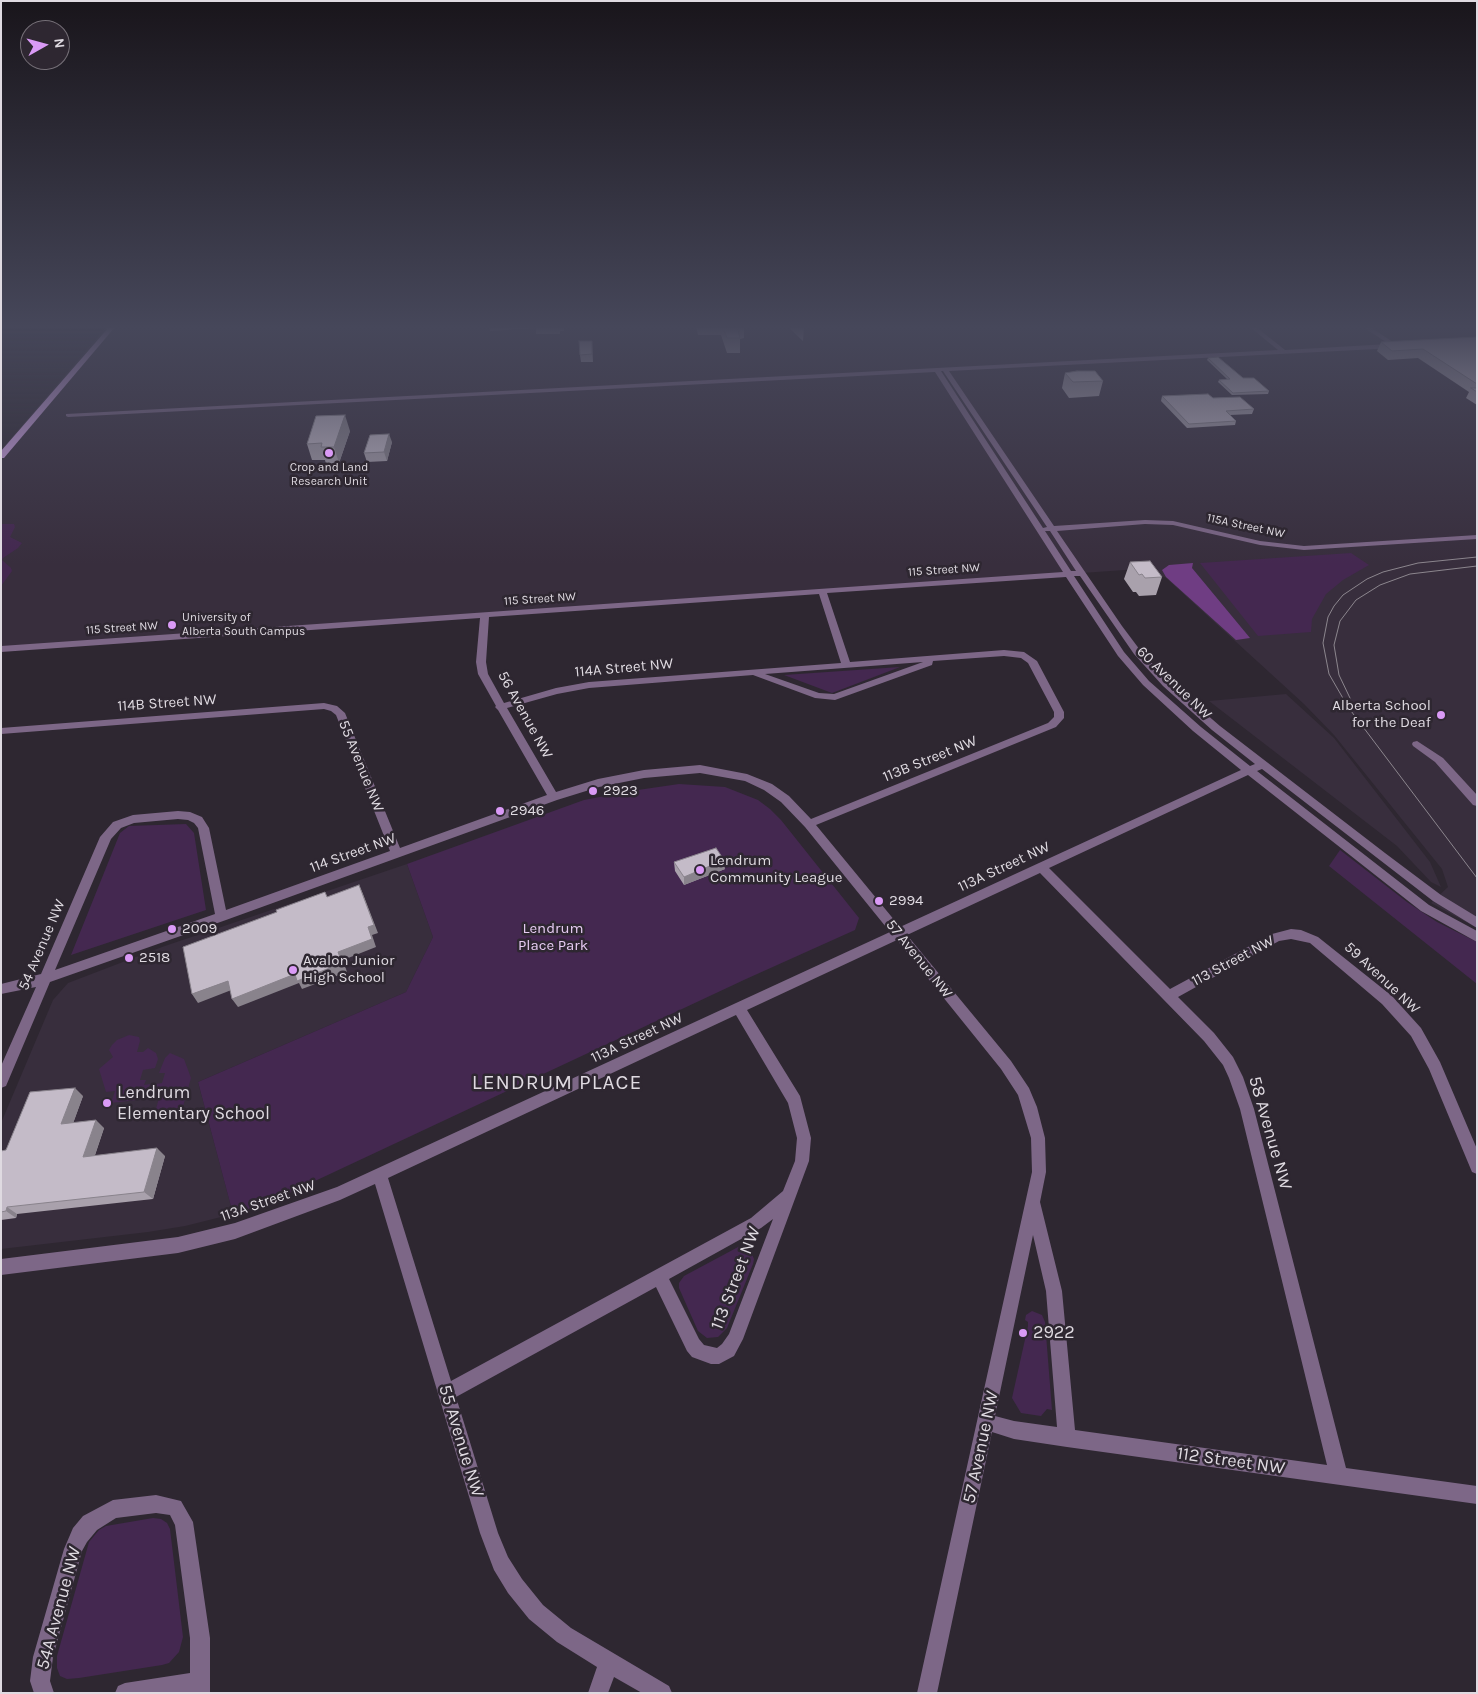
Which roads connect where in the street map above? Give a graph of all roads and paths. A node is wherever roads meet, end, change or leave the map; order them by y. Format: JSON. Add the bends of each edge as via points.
{"nodes":[{"id":1,"x":33,"y":406,"type":"edge"},
{"id":2,"x":44,"y":406,"type":"edge"},
{"id":3,"x":225,"y":406,"type":"edge"},
{"id":4,"x":960,"y":406,"type":"edge"},
{"id":5,"x":970,"y":406,"type":"edge"},
{"id":6,"x":68,"y":415,"type":"dead end"},
{"id":7,"x":1,"y":443,"type":"edge"},
{"id":8,"x":1,"y":456,"type":"edge"},
{"id":9,"x":1052,"y":528,"type":"junction"},
{"id":10,"x":1040,"y":529,"type":"junction"},
{"id":11,"x":1477,"y":537,"type":"edge"},
{"id":12,"x":1081,"y":573,"type":"junction"},
{"id":13,"x":1068,"y":574,"type":"junction"},
{"id":14,"x":822,"y":591,"type":"junction"},
{"id":15,"x":485,"y":615,"type":"junction"},
{"id":16,"x":1,"y":649,"type":"edge"},
{"id":17,"x":943,"y":658,"type":"junction"},
{"id":18,"x":846,"y":666,"type":"junction"},
{"id":19,"x":752,"y":673,"type":"junction"},
{"id":20,"x":500,"y":707,"type":"junction"},
{"id":21,"x":334,"y":708,"type":"joint"},
{"id":22,"x":1059,"y":718,"type":"joint"},
{"id":23,"x":2,"y":732,"type":"edge"},
{"id":24,"x":1417,"y":744,"type":"dead end"},
{"id":25,"x":1263,"y":764,"type":"junction"},
{"id":26,"x":720,"y":771,"type":"joint"},
{"id":27,"x":1250,"y":771,"type":"junction"},
{"id":28,"x":553,"y":797,"type":"junction"},
{"id":29,"x":1477,"y":802,"type":"edge"},
{"id":30,"x":809,"y":824,"type":"junction"},
{"id":31,"x":397,"y":854,"type":"junction"},
{"id":32,"x":1041,"y":868,"type":"junction"},
{"id":33,"x":222,"y":916,"type":"junction"},
{"id":34,"x":1477,"y":923,"type":"edge"},
{"id":35,"x":898,"y":935,"type":"junction"},
{"id":36,"x":1300,"y":935,"type":"joint"},
{"id":37,"x":1477,"y":937,"type":"edge"},
{"id":38,"x":46,"y":978,"type":"junction"},
{"id":39,"x":1,"y":989,"type":"edge"},
{"id":40,"x":1168,"y":996,"type":"junction"},
{"id":41,"x":739,"y":1009,"type":"junction"},
{"id":42,"x":1,"y":1082,"type":"edge"},
{"id":43,"x":1477,"y":1167,"type":"edge"},
{"id":44,"x":380,"y":1175,"type":"junction"},
{"id":45,"x":790,"y":1194,"type":"junction"},
{"id":46,"x":1033,"y":1201,"type":"junction"},
{"id":47,"x":1,"y":1267,"type":"edge"},
{"id":48,"x":659,"y":1276,"type":"junction"},
{"id":49,"x":447,"y":1393,"type":"junction"},
{"id":50,"x":986,"y":1422,"type":"junction"},
{"id":51,"x":1067,"y":1438,"type":"junction"},
{"id":52,"x":1339,"y":1476,"type":"junction"},
{"id":53,"x":1477,"y":1495,"type":"edge"},
{"id":54,"x":609,"y":1663,"type":"junction"},
{"id":55,"x":200,"y":1687,"type":"edge"},
{"id":56,"x":44,"y":1693,"type":"edge"},
{"id":57,"x":125,"y":1693,"type":"edge"},
{"id":58,"x":598,"y":1693,"type":"edge"},
{"id":59,"x":662,"y":1693,"type":"edge"},
{"id":60,"x":927,"y":1693,"type":"edge"}],
"edges":[{"from":1,"to":7,"type":"main road"},
{"from":2,"to":8,"type":"main road"},
{"from":3,"to":6,"type":"street"},
{"from":4,"to":10,"type":"street","name":"60 Avenue NW"},
{"from":5,"to":9,"type":"street","name":"60 Avenue NW"},
{"from":9,"to":10,"type":"street","name":"115A Street NW"},
{"from":9,"to":11,"type":"street","name":"115A Street NW","via":[[1173,523],[1260,543],[1304,548]]},
{"from":9,"to":12,"type":"street","name":"60 Avenue NW"},
{"from":10,"to":13,"type":"street","name":"60 Avenue NW"},
{"from":12,"to":13,"type":"street","name":"115 Street NW"},
{"from":12,"to":25,"type":"street","name":"60 Avenue NW","via":[[1137,652],[1166,684]]},
{"from":13,"to":14,"type":"street","name":"115 Street NW"},
{"from":13,"to":27,"type":"street","name":"60 Avenue NW","via":[[1110,638],[1140,676],[1175,711]]},
{"from":14,"to":15,"type":"street","name":"115 Street NW"},
{"from":14,"to":18,"type":"street"},
{"from":15,"to":16,"type":"street","name":"115 Street NW"},
{"from":15,"to":20,"type":"street","name":"56 Avenue NW","via":[[482,669]]},
{"from":17,"to":18,"type":"street","name":"114A Street NW"},
{"from":17,"to":19,"type":"street","name":"114A Street NW","via":[[835,697],[818,696]]},
{"from":17,"to":22,"type":"street","name":"114A Street NW","via":[[1024,655],[1035,666]]},
{"from":18,"to":19,"type":"street","name":"114A Street NW"},
{"from":19,"to":20,"type":"street","name":"114A Street NW","via":[[580,686]]},
{"from":20,"to":28,"type":"street","name":"56 Avenue NW"},
{"from":21,"to":23,"type":"street","name":"114B Street NW","via":[[324,706]]},
{"from":21,"to":31,"type":"street","name":"55 Avenue NW","via":[[340,713]]},
{"from":22,"to":30,"type":"street","name":"113B Street NW","via":[[1052,725]]},
{"from":24,"to":29,"type":"street","via":[[1440,760]]},
{"from":25,"to":27,"type":"street","name":"113A Street NW"},
{"from":25,"to":34,"type":"street","name":"60 Avenue NW","via":[[1416,882]]},
{"from":26,"to":28,"type":"street","name":"114 Street NW","via":[[644,774],[598,783]]},
{"from":26,"to":30,"type":"street","name":"57 Avenue NW","via":[[768,787]]},
{"from":27,"to":32,"type":"street","name":"113A Street NW"},
{"from":27,"to":37,"type":"street","name":"60 Avenue NW","via":[[1425,908]]},
{"from":28,"to":31,"type":"street","name":"114 Street NW"},
{"from":30,"to":35,"type":"street","name":"57 Avenue NW"},
{"from":31,"to":33,"type":"street","name":"114 Street NW"},
{"from":32,"to":35,"type":"street","name":"113A Street NW"},
{"from":32,"to":40,"type":"street","name":"58 Avenue NW"},
{"from":33,"to":38,"type":"street","name":"114 Street NW"},
{"from":33,"to":38,"type":"street","name":"54 Avenue NW","via":[[201,824],[194,818],[178,815],[128,820],[106,836]]},
{"from":35,"to":41,"type":"street","name":"113A Street NW"},
{"from":35,"to":46,"type":"street","name":"57 Avenue NW","via":[[1024,1092],[1038,1138],[1039,1172]]},
{"from":36,"to":40,"type":"street","name":"113 Street NW","via":[[1276,937]]},
{"from":36,"to":43,"type":"street","name":"59 Avenue NW","via":[[1326,949],[1397,1010],[1416,1032],[1436,1066]]},
{"from":38,"to":39,"type":"street","name":"114 Street NW"},
{"from":38,"to":42,"type":"street","name":"54 Avenue NW"},
{"from":40,"to":52,"type":"street","name":"58 Avenue NW","via":[[1220,1049],[1243,1093]]},
{"from":41,"to":44,"type":"street","name":"113A Street NW"},
{"from":41,"to":45,"type":"street","name":"113 Street NW","via":[[795,1101],[804,1138],[802,1161]]},
{"from":44,"to":47,"type":"street","name":"113A Street NW","via":[[305,1207],[196,1241],[164,1248]]},
{"from":44,"to":49,"type":"street","name":"55 Avenue NW"},
{"from":45,"to":48,"type":"street","name":"113 Street NW","via":[[756,1223]]},
{"from":45,"to":48,"type":"street","name":"113 Street NW","via":[[736,1339],[719,1356],[702,1354],[693,1345]]},
{"from":46,"to":50,"type":"street","name":"57 Avenue NW"},
{"from":46,"to":51,"type":"street","name":"57 Avenue NW","via":[[1054,1290]]},
{"from":48,"to":49,"type":"street","name":"113 Street NW"},
{"from":49,"to":54,"type":"street","name":"55 Avenue NW","via":[[489,1533],[514,1586],[547,1622]]},
{"from":50,"to":51,"type":"street","name":"112 Street NW","via":[[1008,1429]]},
{"from":50,"to":60,"type":"street","name":"57 Avenue NW"},
{"from":51,"to":52,"type":"street","name":"112 Street NW"},
{"from":52,"to":53,"type":"street","name":"112 Street NW"},
{"from":54,"to":58,"type":"street"},
{"from":54,"to":59,"type":"street","name":"55 Avenue NW"},
{"from":55,"to":56,"type":"street","name":"54A Avenue NW","via":[[200,1638],[184,1522],[175,1508],[156,1504],[113,1509],[90,1523],[80,1535],[73,1549],[43,1657],[40,1681]]},
{"from":55,"to":57,"type":"street","name":"54A Avenue NW"}]}
